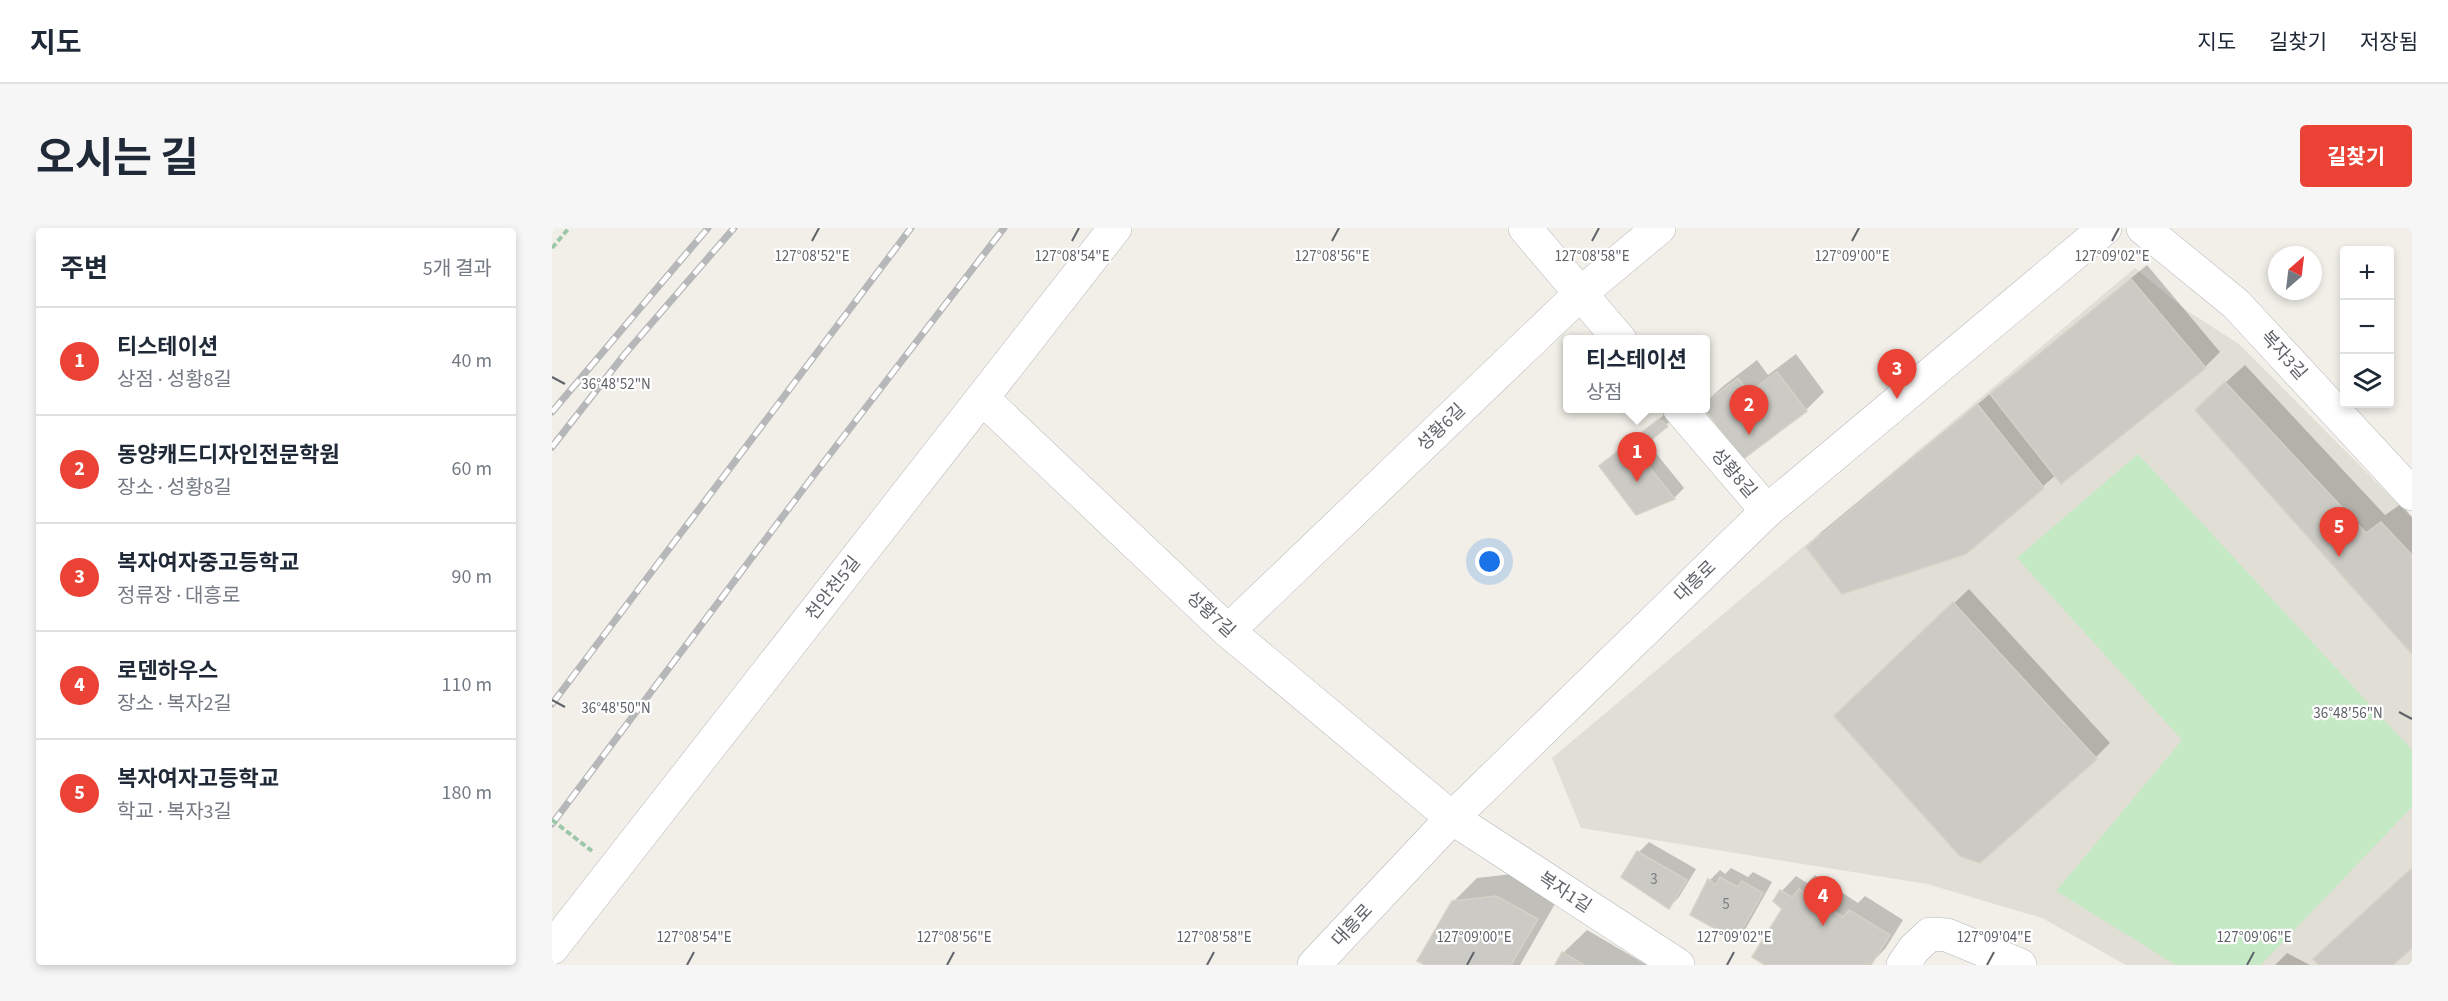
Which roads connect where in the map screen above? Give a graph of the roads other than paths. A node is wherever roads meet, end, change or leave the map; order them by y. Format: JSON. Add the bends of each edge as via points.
{"nodes":[{"id":1,"x":1115,"y":228,"type":"edge"},
{"id":2,"x":1525,"y":228,"type":"edge"},
{"id":3,"x":1659,"y":228,"type":"edge"},
{"id":4,"x":2105,"y":228,"type":"edge"},
{"id":5,"x":2142,"y":228,"type":"edge"},
{"id":6,"x":1581,"y":293,"type":"junction"},
{"id":7,"x":1617,"y":335,"type":"edge"},
{"id":8,"x":982,"y":398,"type":"junction"},
{"id":9,"x":1683,"y":413,"type":"edge"},
{"id":10,"x":2412,"y":494,"type":"edge"},
{"id":11,"x":1767,"y":511,"type":"junction"},
{"id":12,"x":1228,"y":631,"type":"junction"},
{"id":13,"x":1452,"y":818,"type":"junction"},
{"id":14,"x":552,"y":948,"type":"edge"},
{"id":15,"x":1314,"y":965,"type":"edge"},
{"id":16,"x":1678,"y":965,"type":"edge"},
{"id":17,"x":1904,"y":965,"type":"edge"},
{"id":18,"x":2020,"y":965,"type":"edge"}],
"edges":[{"from":1,"to":8,"type":"street","name":"천안천5길"},
{"from":2,"to":6,"type":"street"},
{"from":3,"to":6,"type":"street","name":"성황6길"},
{"from":4,"to":11,"type":"street","name":"대흥로"},
{"from":5,"to":10,"type":"street","name":"복자3길","via":[[2236,304]]},
{"from":6,"to":7,"type":"street"},
{"from":6,"to":12,"type":"street","name":"성황6길"},
{"from":8,"to":12,"type":"street","name":"성황7길"},
{"from":8,"to":14,"type":"street","name":"천안천5길"},
{"from":9,"to":11,"type":"street","name":"성황8길"},
{"from":11,"to":13,"type":"street","name":"대흥로"},
{"from":12,"to":13,"type":"street","name":"성황7길"},
{"from":13,"to":15,"type":"street","name":"대흥로"},
{"from":13,"to":16,"type":"street","name":"복자1길"},
{"from":17,"to":18,"type":"street","via":[[1930,934],[1947,935]]}]}
